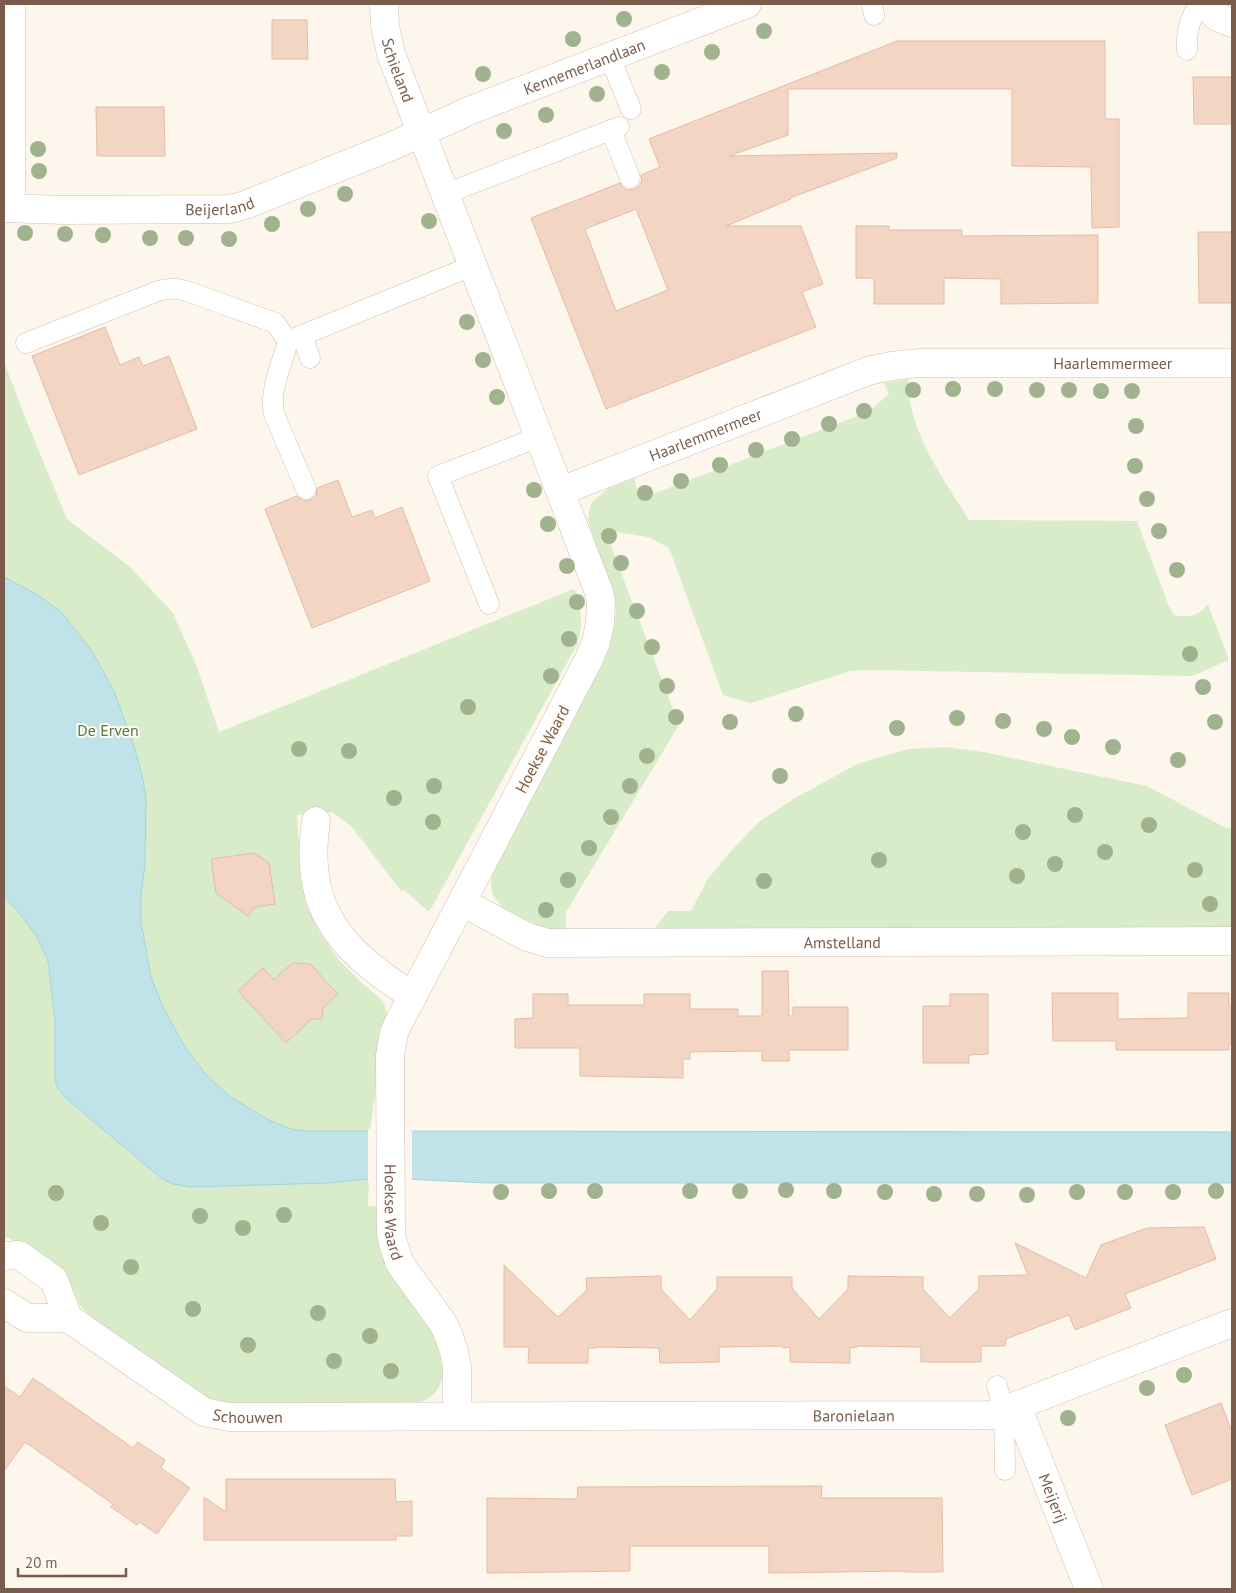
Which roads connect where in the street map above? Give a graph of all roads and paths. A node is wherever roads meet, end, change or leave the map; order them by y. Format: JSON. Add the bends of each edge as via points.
{"nodes":[{"id":1,"x":11,"y":4,"type":"edge"},
{"id":2,"x":384,"y":4,"type":"edge"},
{"id":3,"x":747,"y":4,"type":"edge"},
{"id":4,"x":1200,"y":4,"type":"edge"},
{"id":5,"x":1204,"y":4,"type":"edge"},
{"id":6,"x":1232,"y":23,"type":"edge"},
{"id":7,"x":1187,"y":50,"type":"dead end"},
{"id":8,"x":610,"y":58,"type":"junction"},
{"id":9,"x":631,"y":110,"type":"dead end"},
{"id":10,"x":421,"y":133,"type":"junction"},
{"id":11,"x":630,"y":178,"type":"dead end"},
{"id":12,"x":445,"y":194,"type":"junction"},
{"id":13,"x":8,"y":208,"type":"edge"},
{"id":14,"x":472,"y":266,"type":"junction"},
{"id":15,"x":295,"y":338,"type":"junction"},
{"id":16,"x":26,"y":342,"type":"dead end"},
{"id":17,"x":310,"y":358,"type":"dead end"},
{"id":18,"x":1232,"y":363,"type":"edge"},
{"id":19,"x":539,"y":437,"type":"junction"},
{"id":20,"x":306,"y":489,"type":"dead end"},
{"id":21,"x":561,"y":492,"type":"junction"},
{"id":22,"x":489,"y":604,"type":"dead end"},
{"id":23,"x":316,"y":821,"type":"dead end"},
{"id":24,"x":462,"y":902,"type":"junction"},
{"id":25,"x":1232,"y":941,"type":"edge"},
{"id":26,"x":413,"y":996,"type":"junction"},
{"id":27,"x":4,"y":1256,"type":"edge"},
{"id":28,"x":4,"y":1303,"type":"edge"},
{"id":29,"x":68,"y":1318,"type":"junction"},
{"id":30,"x":1232,"y":1323,"type":"edge"},
{"id":31,"x":1006,"y":1401,"type":"junction"},
{"id":32,"x":457,"y":1416,"type":"junction"},
{"id":33,"x":1031,"y":1443,"type":"junction"},
{"id":34,"x":1089,"y":1589,"type":"edge"}],
"edges":[{"from":1,"to":13,"type":"street"},
{"from":2,"to":10,"type":"street","name":"Schieland","via":[[388,45]]},
{"from":3,"to":8,"type":"street","name":"Kennemerlandlaan"},
{"from":4,"to":7,"type":"lane","via":[[1191,19]]},
{"from":5,"to":6,"type":"street","via":[[1217,16]]},
{"from":8,"to":9,"type":"lane"},
{"from":8,"to":10,"type":"street","name":"Kennemerlandlaan","via":[[471,110]]},
{"from":10,"to":12,"type":"street"},
{"from":10,"to":13,"type":"street","name":"Beijerland","via":[[230,209]]},
{"from":11,"to":12,"type":"lane","via":[[615,129]]},
{"from":12,"to":14,"type":"street"},
{"from":14,"to":15,"type":"lane"},
{"from":14,"to":19,"type":"street"},
{"from":15,"to":16,"type":"lane","via":[[275,323],[188,290],[173,288]]},
{"from":15,"to":17,"type":"lane"},
{"from":15,"to":20,"type":"lane","via":[[272,399],[274,414]]},
{"from":18,"to":21,"type":"street","name":"Haarlemmermeer","via":[[900,364],[882,367]]},
{"from":19,"to":21,"type":"street"},
{"from":19,"to":22,"type":"lane","via":[[438,476]]},
{"from":21,"to":24,"type":"street","name":"Hoekse Waard","via":[[599,592],[600,623],[596,642]]},
{"from":23,"to":26,"type":"street","via":[[315,880],[328,916],[358,956]]},
{"from":24,"to":25,"type":"street","name":"Amstelland","via":[[527,937],[558,943]]},
{"from":24,"to":26,"type":"street","name":"Hoekse Waard"},
{"from":26,"to":32,"type":"street","name":"Hoekse Waard","via":[[394,1033],[390,1056],[393,1243],[400,1264],[446,1329],[457,1368]]},
{"from":27,"to":29,"type":"street","via":[[19,1255],[54,1280]]},
{"from":28,"to":29,"type":"street","via":[[27,1318]]},
{"from":29,"to":32,"type":"street","name":"Schouwen","via":[[211,1414]]},
{"from":30,"to":31,"type":"street","name":"Baronielaan"},
{"from":31,"to":32,"type":"street","name":"Baronielaan","via":[[992,1415]]},
{"from":31,"to":33,"type":"street","name":"Meijerij"},
{"from":31,"to":33,"type":"lane","via":[[1005,1461]]},
{"from":33,"to":34,"type":"street","name":"Meijerij"}]}
